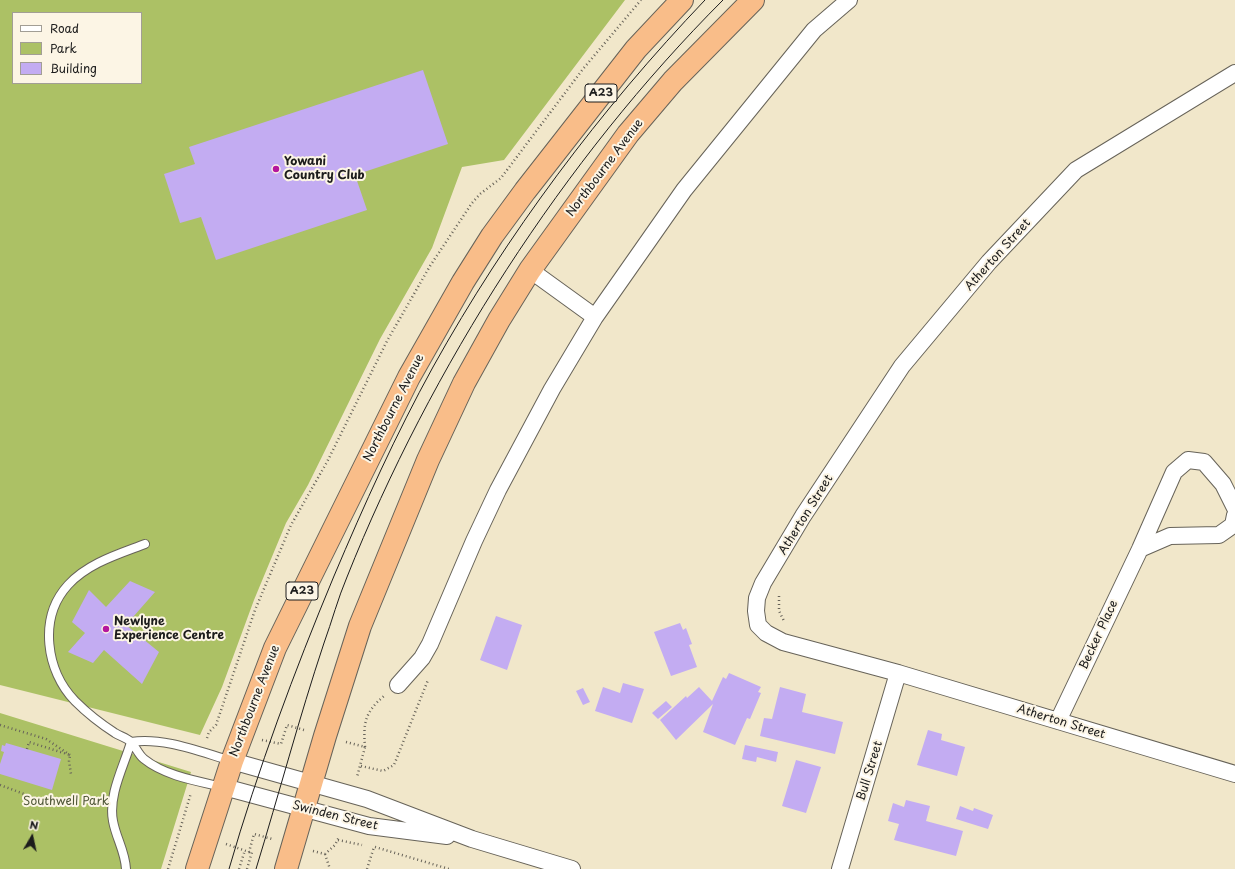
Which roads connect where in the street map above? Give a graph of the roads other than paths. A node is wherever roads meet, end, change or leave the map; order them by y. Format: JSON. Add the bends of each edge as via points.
{"nodes":[{"id":1,"x":682,"y":0,"type":"edge"},
{"id":2,"x":753,"y":0,"type":"edge"},
{"id":3,"x":849,"y":0,"type":"edge"},
{"id":4,"x":1235,"y":73,"type":"edge"},
{"id":5,"x":530,"y":270,"type":"junction"},
{"id":6,"x":595,"y":317,"type":"junction"},
{"id":7,"x":1235,"y":508,"type":"edge"},
{"id":8,"x":1235,"y":515,"type":"edge"},
{"id":9,"x":145,"y":544,"type":"dead end"},
{"id":10,"x":1140,"y":549,"type":"junction"},
{"id":11,"x":898,"y":673,"type":"junction"},
{"id":12,"x":398,"y":685,"type":"road end"},
{"id":13,"x":1058,"y":721,"type":"junction"},
{"id":14,"x":132,"y":742,"type":"junction"},
{"id":15,"x":232,"y":761,"type":"junction"},
{"id":16,"x":1235,"y":774,"type":"edge"},
{"id":17,"x":311,"y":783,"type":"junction"},
{"id":18,"x":224,"y":787,"type":"junction"},
{"id":19,"x":303,"y":808,"type":"junction"},
{"id":20,"x":472,"y":839,"type":"junction"},
{"id":21,"x":126,"y":869,"type":"edge"},
{"id":22,"x":197,"y":869,"type":"edge"},
{"id":23,"x":286,"y":869,"type":"edge"},
{"id":24,"x":572,"y":869,"type":"edge"},
{"id":25,"x":840,"y":869,"type":"edge"}],
"edges":[{"from":1,"to":15,"type":"highway","name":"Northbourne Avenue","number":"A23","via":[[636,49],[525,191],[492,236],[449,306],[381,431],[275,648]]},
{"from":2,"to":5,"type":"highway","name":"Northbourne Avenue","via":[[673,80],[628,134]]},
{"from":3,"to":6,"type":"street","via":[[814,30],[684,190]]},
{"from":4,"to":11,"type":"street","name":"Atherton Street","via":[[1076,170],[989,262],[902,366],[803,516],[764,583],[757,598],[756,611],[758,625],[766,633],[783,642]]},
{"from":5,"to":6,"type":"street"},
{"from":5,"to":17,"type":"highway","name":"Northbourne Avenue","via":[[464,383],[431,454],[360,626]]},
{"from":6,"to":12,"type":"street","via":[[552,389],[498,490],[430,644],[422,658]]},
{"from":7,"to":10,"type":"street","name":"Becker Place","via":[[1223,484],[1204,462],[1188,460],[1174,472]]},
{"from":8,"to":10,"type":"street","via":[[1233,525],[1219,536],[1170,536]]},
{"from":9,"to":14,"type":"lane","via":[[96,564],[68,585],[58,600],[49,631],[54,668],[66,690],[85,711]]},
{"from":10,"to":13,"type":"street","name":"Becker Place"},
{"from":11,"to":13,"type":"street","name":"Atherton Street"},
{"from":11,"to":25,"type":"street","name":"Bull Street"},
{"from":13,"to":16,"type":"street","name":"Atherton Street"},
{"from":14,"to":15,"type":"lane","via":[[159,742]]},
{"from":14,"to":18,"type":"lane","via":[[144,759],[168,772]]},
{"from":14,"to":21,"type":"lane","via":[[112,807],[114,824],[124,851]]},
{"from":15,"to":17,"type":"street","name":"Swinden Street"},
{"from":15,"to":18,"type":"highway","name":"Northbourne Avenue","number":"A23"},
{"from":17,"to":19,"type":"highway","name":"Northbourne Avenue"},
{"from":17,"to":20,"type":"street","name":"Swinden Street","via":[[367,799]]},
{"from":18,"to":19,"type":"street","name":"Swinden Street"},
{"from":18,"to":22,"type":"highway","name":"Northbourne Avenue","number":"A23"},
{"from":19,"to":20,"type":"street","name":"Swinden Street","via":[[369,826]]},
{"from":19,"to":23,"type":"highway","name":"Northbourne Avenue"},
{"from":20,"to":24,"type":"street","name":"Swinden Street"}]}
